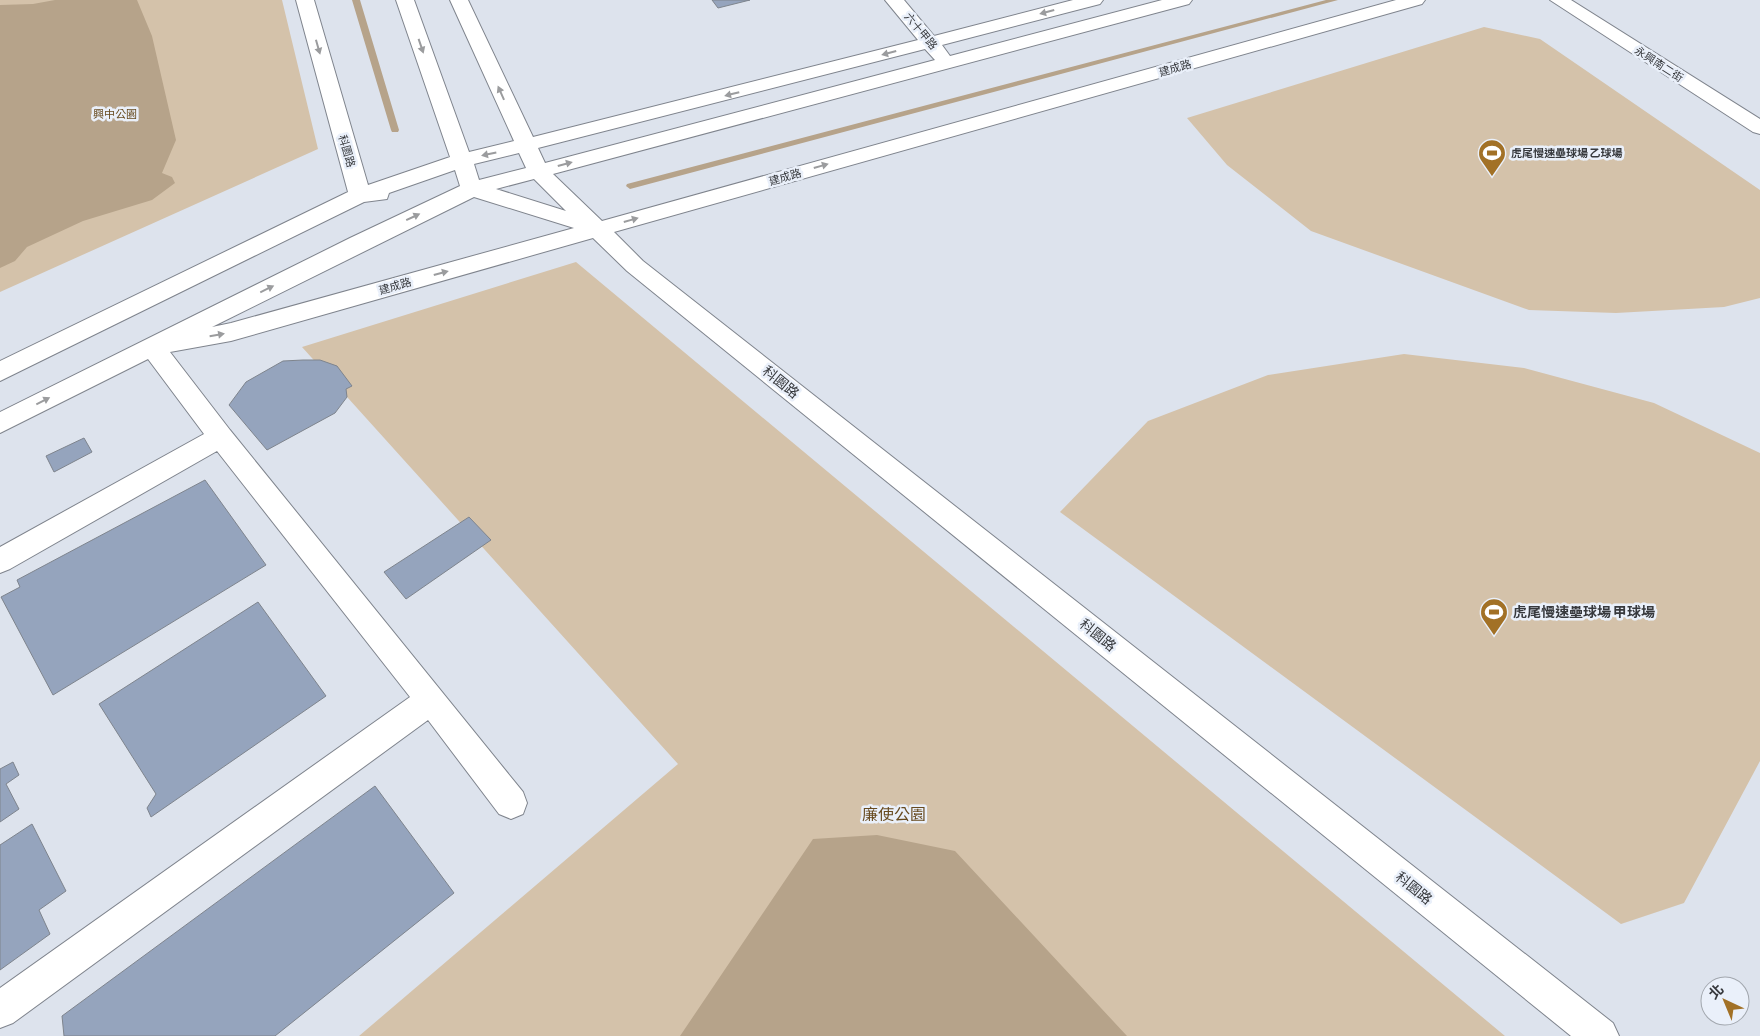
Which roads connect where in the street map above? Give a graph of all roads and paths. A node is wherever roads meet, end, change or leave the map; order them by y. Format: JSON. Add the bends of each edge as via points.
{"nodes":[{"id":1,"x":305,"y":0,"type":"edge"},
{"id":2,"x":405,"y":0,"type":"edge"},
{"id":3,"x":459,"y":0,"type":"edge"},
{"id":4,"x":894,"y":0,"type":"edge"},
{"id":5,"x":1094,"y":0,"type":"edge"},
{"id":6,"x":1183,"y":0,"type":"edge"},
{"id":7,"x":1416,"y":0,"type":"edge"},
{"id":8,"x":1559,"y":0,"type":"edge"},
{"id":9,"x":931,"y":42,"type":"junction"},
{"id":10,"x":947,"y":63,"type":"junction"},
{"id":11,"x":1760,"y":128,"type":"edge"},
{"id":12,"x":526,"y":146,"type":"junction"},
{"id":13,"x":462,"y":160,"type":"junction"},
{"id":14,"x":538,"y":171,"type":"junction"},
{"id":15,"x":472,"y":189,"type":"junction"},
{"id":16,"x":360,"y":195,"type":"junction"},
{"id":17,"x":600,"y":229,"type":"junction"},
{"id":18,"x":152,"y":346,"type":"junction"},
{"id":19,"x":0,"y":372,"type":"edge"},
{"id":20,"x":0,"y":423,"type":"edge"},
{"id":21,"x":221,"y":437,"type":"junction"},
{"id":22,"x":0,"y":561,"type":"edge"},
{"id":23,"x":431,"y":700,"type":"junction"},
{"id":24,"x":511,"y":803,"type":"dead end"},
{"id":25,"x":0,"y":1010,"type":"edge"},
{"id":26,"x":1600,"y":1036,"type":"edge"}],
"edges":[{"from":1,"to":16,"type":"street","name":"科園路","one_way":true},
{"from":2,"to":13,"type":"street","one_way":true},
{"from":12,"to":3,"type":"street","name":"科園路","one_way":true},
{"from":4,"to":9,"type":"street","name":"六十甲路"},
{"from":5,"to":9,"type":"street","one_way":true},
{"from":6,"to":10,"type":"street","name":"建成路"},
{"from":17,"to":7,"type":"street","name":"建成路","one_way":true},
{"from":8,"to":11,"type":"street","name":"永興南二街"},
{"from":9,"to":10,"type":"street","name":"六十甲路"},
{"from":9,"to":12,"type":"street","one_way":true},
{"from":14,"to":10,"type":"street","name":"建成路","one_way":true},
{"from":12,"to":13,"type":"street","one_way":true},
{"from":12,"to":14,"type":"street","name":"科園路"},
{"from":13,"to":15,"type":"street"},
{"from":13,"to":16,"type":"street"},
{"from":14,"to":15,"type":"street","name":"建成路"},
{"from":14,"to":17,"type":"street","name":"科園路"},
{"from":15,"to":16,"type":"street","name":"科園路"},
{"from":15,"to":17,"type":"street","name":"科園路"},
{"from":18,"to":15,"type":"street","name":"建成路","one_way":true},
{"from":16,"to":19,"type":"street"},
{"from":18,"to":17,"type":"street","name":"建成路","one_way":true,"via":[[231,332]]},
{"from":17,"to":26,"type":"street","name":"科園路","via":[[636,266]]},
{"from":20,"to":18,"type":"street","name":"建成路","one_way":true},
{"from":18,"to":21,"type":"street"},
{"from":21,"to":22,"type":"street"},
{"from":21,"to":23,"type":"street"},
{"from":23,"to":24,"type":"street"},
{"from":23,"to":25,"type":"street"}]}
